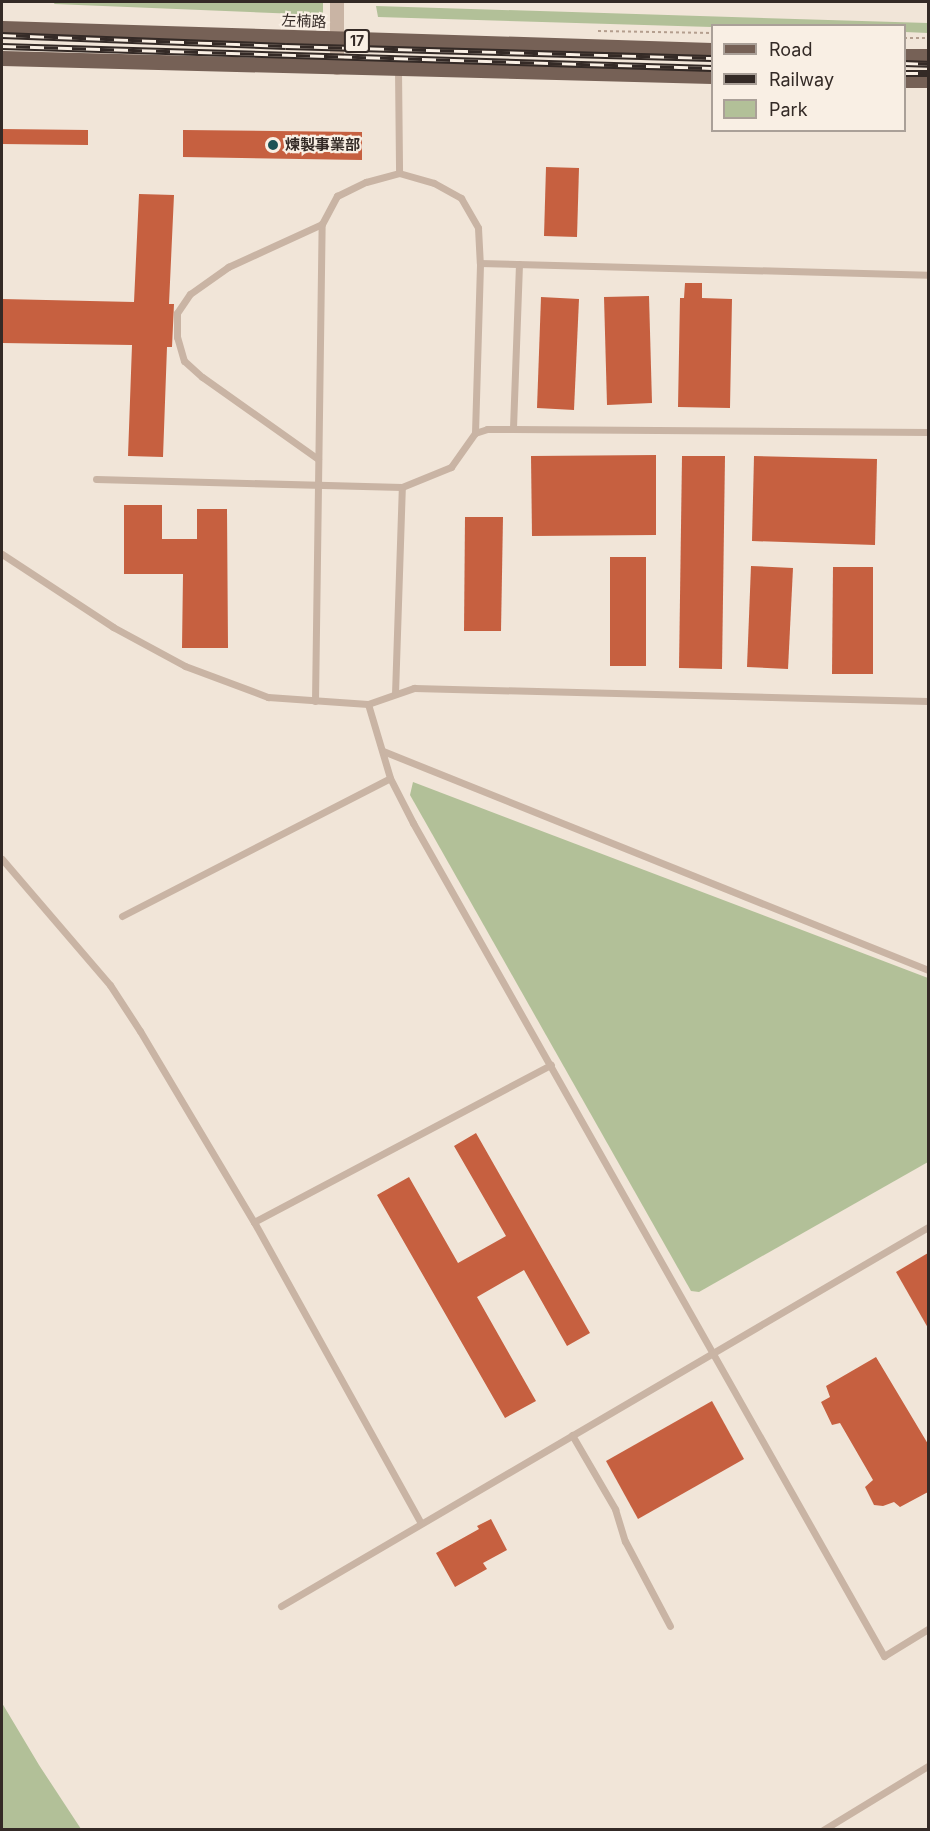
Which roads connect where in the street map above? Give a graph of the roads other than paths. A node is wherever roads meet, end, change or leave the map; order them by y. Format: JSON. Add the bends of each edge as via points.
{"nodes":[{"id":1,"x":337,"y":2,"type":"edge"},
{"id":2,"x":2,"y":28,"type":"edge"},
{"id":3,"x":337,"y":40,"type":"junction"},
{"id":4,"x":711,"y":51,"type":"edge"},
{"id":5,"x":906,"y":56,"type":"edge"},
{"id":6,"x":928,"y":56,"type":"edge"},
{"id":7,"x":2,"y":58,"type":"edge"},
{"id":8,"x":337,"y":68,"type":"junction"},
{"id":9,"x":398,"y":70,"type":"junction"},
{"id":10,"x":711,"y":76,"type":"edge"},
{"id":11,"x":906,"y":80,"type":"edge"},
{"id":12,"x":928,"y":80,"type":"edge"},
{"id":13,"x":399,"y":173,"type":"junction"},
{"id":14,"x":322,"y":224,"type":"junction"},
{"id":15,"x":480,"y":263,"type":"junction"},
{"id":16,"x":519,"y":264,"type":"junction"},
{"id":17,"x":928,"y":275,"type":"edge"},
{"id":18,"x":513,"y":429,"type":"junction"},
{"id":19,"x":928,"y":432,"type":"edge"},
{"id":20,"x":475,"y":433,"type":"junction"},
{"id":21,"x":318,"y":459,"type":"junction"},
{"id":22,"x":96,"y":479,"type":"dead end"},
{"id":23,"x":317,"y":483,"type":"junction"},
{"id":24,"x":402,"y":487,"type":"junction"},
{"id":25,"x":2,"y":554,"type":"edge"},
{"id":26,"x":395,"y":694,"type":"junction"},
{"id":27,"x":315,"y":701,"type":"junction"},
{"id":28,"x":928,"y":701,"type":"edge"},
{"id":29,"x":369,"y":704,"type":"junction"},
{"id":30,"x":382,"y":751,"type":"junction"},
{"id":31,"x":390,"y":778,"type":"junction"},
{"id":32,"x":2,"y":859,"type":"edge"},
{"id":33,"x":122,"y":916,"type":"dead end"},
{"id":34,"x":928,"y":970,"type":"edge"},
{"id":35,"x":551,"y":1065,"type":"junction"},
{"id":36,"x":254,"y":1222,"type":"junction"},
{"id":37,"x":928,"y":1227,"type":"edge"},
{"id":38,"x":712,"y":1353,"type":"junction"},
{"id":39,"x":572,"y":1435,"type":"junction"},
{"id":40,"x":421,"y":1523,"type":"junction"},
{"id":41,"x":281,"y":1606,"type":"dead end"},
{"id":42,"x":670,"y":1626,"type":"dead end"},
{"id":43,"x":928,"y":1629,"type":"edge"},
{"id":44,"x":928,"y":1766,"type":"edge"},
{"id":45,"x":823,"y":1830,"type":"edge"}],
"edges":[{"from":1,"to":3,"type":"street"},
{"from":2,"to":3,"type":"main road","name":"左楠路","number":"17"},
{"from":3,"to":4,"type":"main road","name":"左楠路","number":"17"},
{"from":3,"to":8,"type":"street"},
{"from":5,"to":6,"type":"main road"},
{"from":7,"to":8,"type":"main road","number":"17"},
{"from":8,"to":9,"type":"main road","number":"17"},
{"from":9,"to":10,"type":"main road","number":"17"},
{"from":9,"to":13,"type":"lane"},
{"from":11,"to":12,"type":"main road"},
{"from":13,"to":14,"type":"lane","via":[[366,182],[337,196]]},
{"from":13,"to":15,"type":"lane","via":[[434,183],[461,198],[478,228]]},
{"from":14,"to":21,"type":"lane"},
{"from":14,"to":21,"type":"lane","via":[[228,267],[190,294],[177,313],[177,337],[184,361]]},
{"from":15,"to":16,"type":"lane"},
{"from":15,"to":20,"type":"lane"},
{"from":16,"to":17,"type":"lane"},
{"from":16,"to":18,"type":"lane"},
{"from":18,"to":19,"type":"lane"},
{"from":18,"to":20,"type":"lane"},
{"from":20,"to":24,"type":"lane","via":[[451,467]]},
{"from":21,"to":23,"type":"lane"},
{"from":22,"to":23,"type":"lane"},
{"from":23,"to":24,"type":"lane"},
{"from":23,"to":27,"type":"lane"},
{"from":24,"to":26,"type":"lane"},
{"from":25,"to":27,"type":"lane","via":[[113,627],[185,666],[268,698]]},
{"from":26,"to":28,"type":"lane","via":[[414,688]]},
{"from":26,"to":29,"type":"lane"},
{"from":27,"to":29,"type":"lane"},
{"from":29,"to":30,"type":"lane"},
{"from":30,"to":31,"type":"lane"},
{"from":30,"to":34,"type":"lane"},
{"from":31,"to":33,"type":"lane"},
{"from":31,"to":35,"type":"lane"},
{"from":32,"to":36,"type":"lane","via":[[110,985]]},
{"from":35,"to":36,"type":"lane"},
{"from":35,"to":38,"type":"lane"},
{"from":36,"to":40,"type":"lane"},
{"from":37,"to":38,"type":"lane"},
{"from":38,"to":39,"type":"lane"},
{"from":38,"to":43,"type":"lane","via":[[884,1656]]},
{"from":39,"to":40,"type":"lane"},
{"from":39,"to":42,"type":"lane","via":[[615,1509],[625,1541]]},
{"from":40,"to":41,"type":"lane"},
{"from":44,"to":45,"type":"lane"}]}
